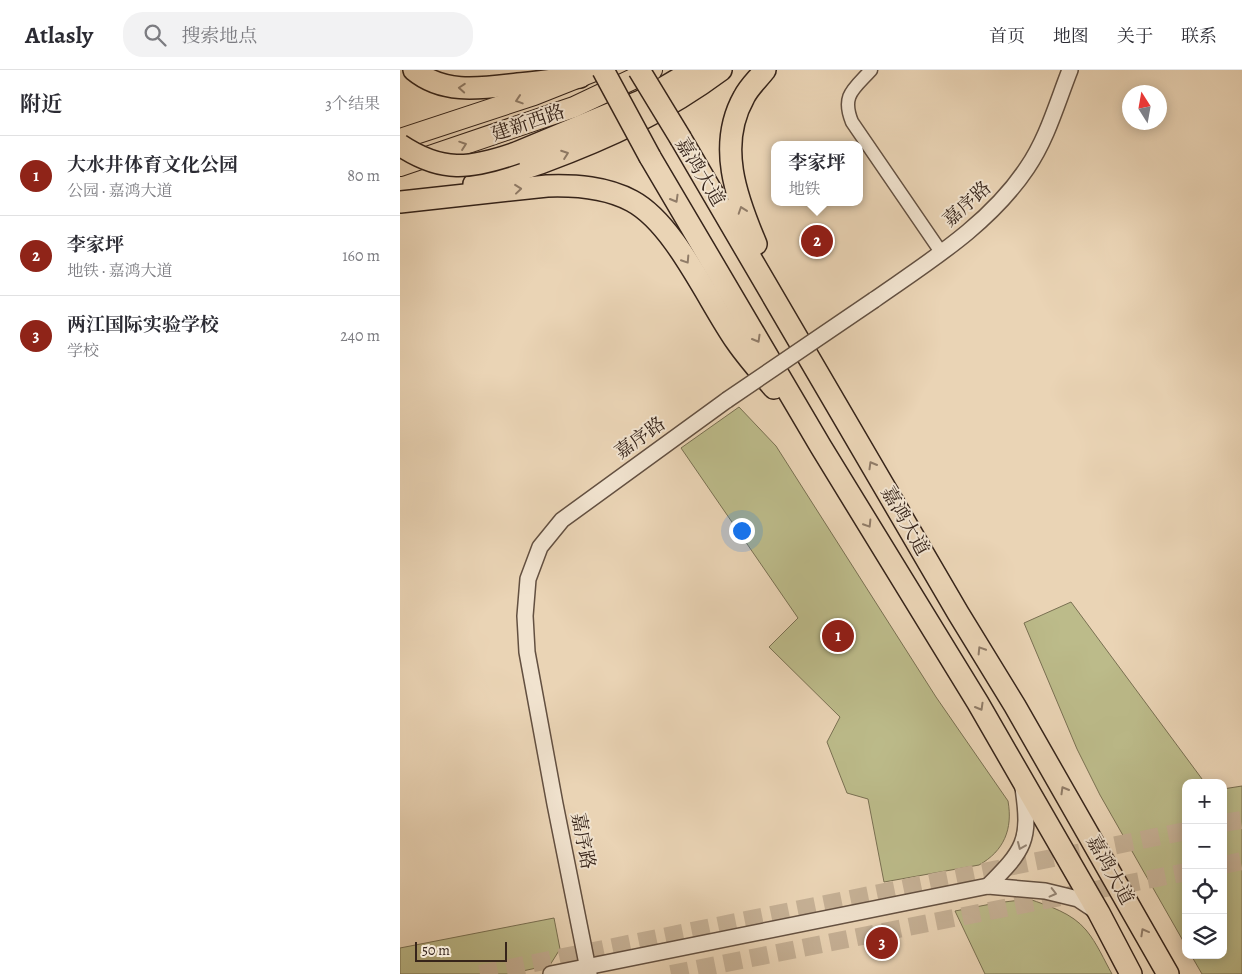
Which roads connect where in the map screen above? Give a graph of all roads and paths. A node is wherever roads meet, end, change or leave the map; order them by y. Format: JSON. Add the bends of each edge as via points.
{"nodes":[{"id":1,"x":414,"y":70,"type":"edge"},
{"id":2,"x":603,"y":70,"type":"edge"},
{"id":3,"x":639,"y":70,"type":"edge"},
{"id":4,"x":647,"y":70,"type":"edge"},
{"id":5,"x":652,"y":70,"type":"edge"},
{"id":6,"x":694,"y":70,"type":"edge"},
{"id":7,"x":722,"y":70,"type":"edge"},
{"id":8,"x":765,"y":70,"type":"edge"},
{"id":9,"x":871,"y":70,"type":"edge"},
{"id":10,"x":1070,"y":70,"type":"edge"},
{"id":11,"x":590,"y":72,"type":"edge"},
{"id":12,"x":621,"y":103,"type":"junction"},
{"id":13,"x":400,"y":139,"type":"edge"},
{"id":14,"x":681,"y":139,"type":"junction"},
{"id":15,"x":400,"y":145,"type":"edge"},
{"id":16,"x":400,"y":166,"type":"edge"},
{"id":17,"x":400,"y":200,"type":"edge"},
{"id":18,"x":941,"y":252,"type":"junction"},
{"id":19,"x":788,"y":320,"type":"junction"},
{"id":20,"x":821,"y":447,"type":"junction"},
{"id":21,"x":1022,"y":781,"type":"junction"},
{"id":22,"x":988,"y":886,"type":"junction"},
{"id":23,"x":1098,"y":913,"type":"junction"},
{"id":24,"x":588,"y":970,"type":"edge"},
{"id":25,"x":551,"y":974,"type":"edge"},
{"id":26,"x":1131,"y":974,"type":"edge"},
{"id":27,"x":1168,"y":974,"type":"edge"}],
"edges":[{"from":11,"to":1,"type":"highway","one_way":true,"via":[[482,88],[461,88],[428,80]]},
{"from":2,"to":12,"type":"highway","name":"嘉鸿大道","bridge":true},
{"from":3,"to":14,"type":"highway","name":"嘉鸿大道","bridge":true},
{"from":4,"to":14,"type":"highway","bridge":true},
{"from":16,"to":5,"type":"main road","name":"建新西路","one_way":true,"via":[[574,107]]},
{"from":6,"to":15,"type":"highway","bridge":true,"via":[[640,101],[490,162],[471,165],[431,162]]},
{"from":17,"to":7,"type":"highway","one_way":true,"via":[[492,180],[582,147],[674,103]]},
{"from":19,"to":8,"type":"highway","one_way":true,"via":[[742,210],[731,169],[731,134],[736,114]]},
{"from":9,"to":18,"type":"street","via":[[849,97],[847,106],[852,122]]},
{"from":10,"to":18,"type":"street","name":"嘉序路","via":[[1044,137],[1028,167],[989,213]]},
{"from":11,"to":12,"type":"highway","bridge":true},
{"from":11,"to":13,"type":"main road","name":"建新西路","one_way":true,"via":[[534,95]]},
{"from":12,"to":20,"type":"highway","name":"嘉鸿大道","one_way":true,"bridge":true},
{"from":14,"to":19,"type":"highway","name":"嘉鸿大道"},
{"from":17,"to":20,"type":"highway","one_way":true,"via":[[571,185],[612,192],[633,201],[648,212],[674,242],[736,340]]},
{"from":18,"to":24,"type":"street","name":"嘉序路","bridge":true,"via":[[727,400],[562,520],[540,547],[528,579],[524,616],[527,652]]},
{"from":27,"to":19,"type":"highway","name":"嘉鸿大道","one_way":true},
{"from":20,"to":21,"type":"highway","name":"嘉鸿大道","one_way":true,"via":[[978,703]]},
{"from":21,"to":22,"type":"street","one_way":true,"via":[[1027,812],[1026,832],[1011,863]]},
{"from":21,"to":23,"type":"highway","name":"嘉鸿大道"},
{"from":22,"to":23,"type":"street","one_way":true,"via":[[1045,891],[1078,899]]},
{"from":22,"to":24,"type":"street"},
{"from":23,"to":26,"type":"highway","name":"嘉鸿大道"},
{"from":24,"to":25,"type":"street"}]}
